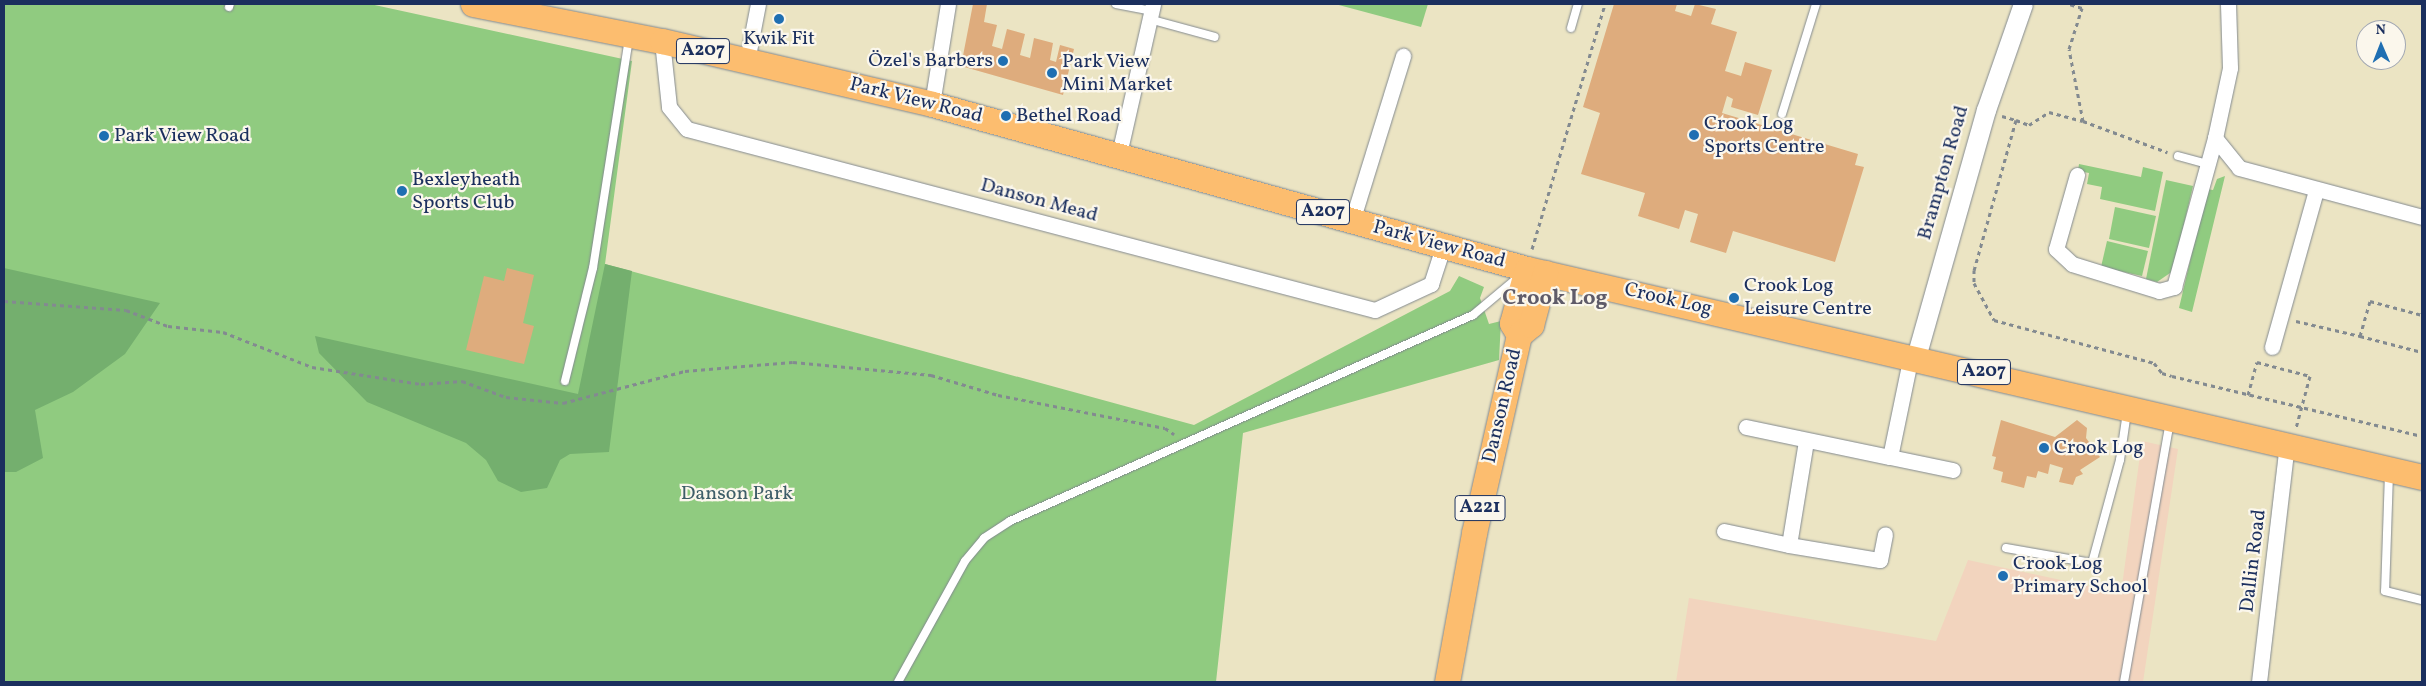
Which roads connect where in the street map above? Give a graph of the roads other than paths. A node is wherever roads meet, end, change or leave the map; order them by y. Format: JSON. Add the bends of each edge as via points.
{"nodes":[{"id":1,"x":473,"y":4,"type":"edge"},
{"id":2,"x":758,"y":4,"type":"edge"},
{"id":3,"x":948,"y":4,"type":"edge"},
{"id":4,"x":1116,"y":4,"type":"edge"},
{"id":5,"x":1578,"y":4,"type":"edge"},
{"id":6,"x":1816,"y":4,"type":"edge"},
{"id":7,"x":2023,"y":4,"type":"edge"},
{"id":8,"x":2228,"y":4,"type":"edge"},
{"id":9,"x":548,"y":11,"type":"edge"},
{"id":10,"x":1151,"y":11,"type":"edge"},
{"id":11,"x":1571,"y":28,"type":"dead end"},
{"id":12,"x":630,"y":35,"type":"junction"},
{"id":13,"x":1215,"y":36,"type":"dead end"},
{"id":14,"x":662,"y":41,"type":"junction"},
{"id":15,"x":1403,"y":56,"type":"dead end"},
{"id":16,"x":747,"y":61,"type":"junction"},
{"id":17,"x":932,"y":104,"type":"junction"},
{"id":18,"x":1782,"y":114,"type":"dead end"},
{"id":19,"x":2214,"y":138,"type":"junction"},
{"id":20,"x":1119,"y":154,"type":"junction"},
{"id":21,"x":2178,"y":156,"type":"road end"},
{"id":22,"x":2208,"y":164,"type":"junction"},
{"id":23,"x":2077,"y":175,"type":"dead end"},
{"id":24,"x":2316,"y":190,"type":"junction"},
{"id":25,"x":2422,"y":217,"type":"edge"},
{"id":26,"x":1352,"y":221,"type":"junction"},
{"id":27,"x":1443,"y":247,"type":"junction"},
{"id":28,"x":1536,"y":271,"type":"junction"},
{"id":29,"x":2272,"y":346,"type":"dead end"},
{"id":30,"x":1913,"y":356,"type":"junction"},
{"id":31,"x":565,"y":381,"type":"dead end"},
{"id":32,"x":2128,"y":406,"type":"junction"},
{"id":33,"x":2171,"y":416,"type":"junction"},
{"id":34,"x":1746,"y":427,"type":"dead end"},
{"id":35,"x":2292,"y":437,"type":"junction"},
{"id":36,"x":1806,"y":441,"type":"junction"},
{"id":37,"x":1890,"y":457,"type":"junction"},
{"id":38,"x":2390,"y":468,"type":"junction"},
{"id":39,"x":1953,"y":470,"type":"dead end"},
{"id":40,"x":2422,"y":477,"type":"edge"},
{"id":41,"x":1724,"y":531,"type":"dead end"},
{"id":42,"x":1885,"y":534,"type":"dead end"},
{"id":43,"x":1789,"y":545,"type":"junction"},
{"id":44,"x":2006,"y":548,"type":"dead end"},
{"id":45,"x":2422,"y":600,"type":"edge"},
{"id":46,"x":898,"y":682,"type":"edge"},
{"id":47,"x":1447,"y":682,"type":"edge"},
{"id":48,"x":2124,"y":682,"type":"edge"},
{"id":49,"x":2259,"y":682,"type":"edge"}],
"edges":[{"from":1,"to":9,"type":"main road","name":"Park View Road","number":"A207"},
{"from":2,"to":16,"type":"street"},
{"from":3,"to":17,"type":"street"},
{"from":4,"to":10,"type":"lane"},
{"from":5,"to":11,"type":"lane"},
{"from":6,"to":18,"type":"lane"},
{"from":7,"to":30,"type":"street","name":"Brampton Road","via":[[1986,110]]},
{"from":8,"to":19,"type":"street","via":[[2230,68]]},
{"from":9,"to":12,"type":"main road","name":"Park View Road","number":"A207"},
{"from":10,"to":13,"type":"lane"},
{"from":10,"to":20,"type":"street"},
{"from":12,"to":14,"type":"main road","name":"Park View Road","number":"A207"},
{"from":12,"to":31,"type":"lane","via":[[593,268]]},
{"from":14,"to":16,"type":"main road","name":"Park View Road","number":"A207"},
{"from":14,"to":27,"type":"street","name":"Danson Mead","via":[[669,107],[687,129],[1375,310],[1430,284]]},
{"from":15,"to":26,"type":"street","name":"Park View Road"},
{"from":16,"to":17,"type":"main road","name":"Park View Road","number":"A207"},
{"from":17,"to":20,"type":"main road","name":"Park View Road","number":"A207"},
{"from":19,"to":22,"type":"street"},
{"from":19,"to":24,"type":"street","via":[[2239,168]]},
{"from":20,"to":26,"type":"main road","name":"Park View Road","number":"A207"},
{"from":21,"to":22,"type":"lane"},
{"from":22,"to":23,"type":"street","via":[[2174,287],[2159,291],[2072,264],[2056,249]]},
{"from":24,"to":25,"type":"street"},
{"from":24,"to":29,"type":"street"},
{"from":26,"to":27,"type":"main road","name":"Park View Road","number":"A207"},
{"from":27,"to":28,"type":"main road","name":"Park View Road","number":"A207"},
{"from":28,"to":30,"type":"main road","name":"Crook Log","number":"A207"},
{"from":28,"to":46,"type":"lane","via":[[1473,315],[1010,521],[984,538],[965,561]]},
{"from":28,"to":47,"type":"main road","name":"Danson Road","number":"A221","via":[[1512,323],[1519,335]]},
{"from":30,"to":32,"type":"main road","name":"Crook Log","number":"A207"},
{"from":30,"to":37,"type":"street"},
{"from":32,"to":33,"type":"main road","name":"Crook Log","number":"A207"},
{"from":32,"to":44,"type":"lane","via":[[2120,460],[2092,563]]},
{"from":33,"to":35,"type":"main road","name":"Crook Log","number":"A207"},
{"from":33,"to":48,"type":"lane"},
{"from":34,"to":36,"type":"street"},
{"from":35,"to":38,"type":"main road","name":"Crook Log","number":"A207"},
{"from":35,"to":49,"type":"street","name":"Dallin Road"},
{"from":36,"to":37,"type":"street"},
{"from":36,"to":43,"type":"street"},
{"from":37,"to":39,"type":"street"},
{"from":38,"to":40,"type":"main road","name":"Crook Log","number":"A207"},
{"from":38,"to":45,"type":"lane","via":[[2385,590]]},
{"from":41,"to":43,"type":"street"},
{"from":42,"to":43,"type":"street","via":[[1880,560]]}]}
